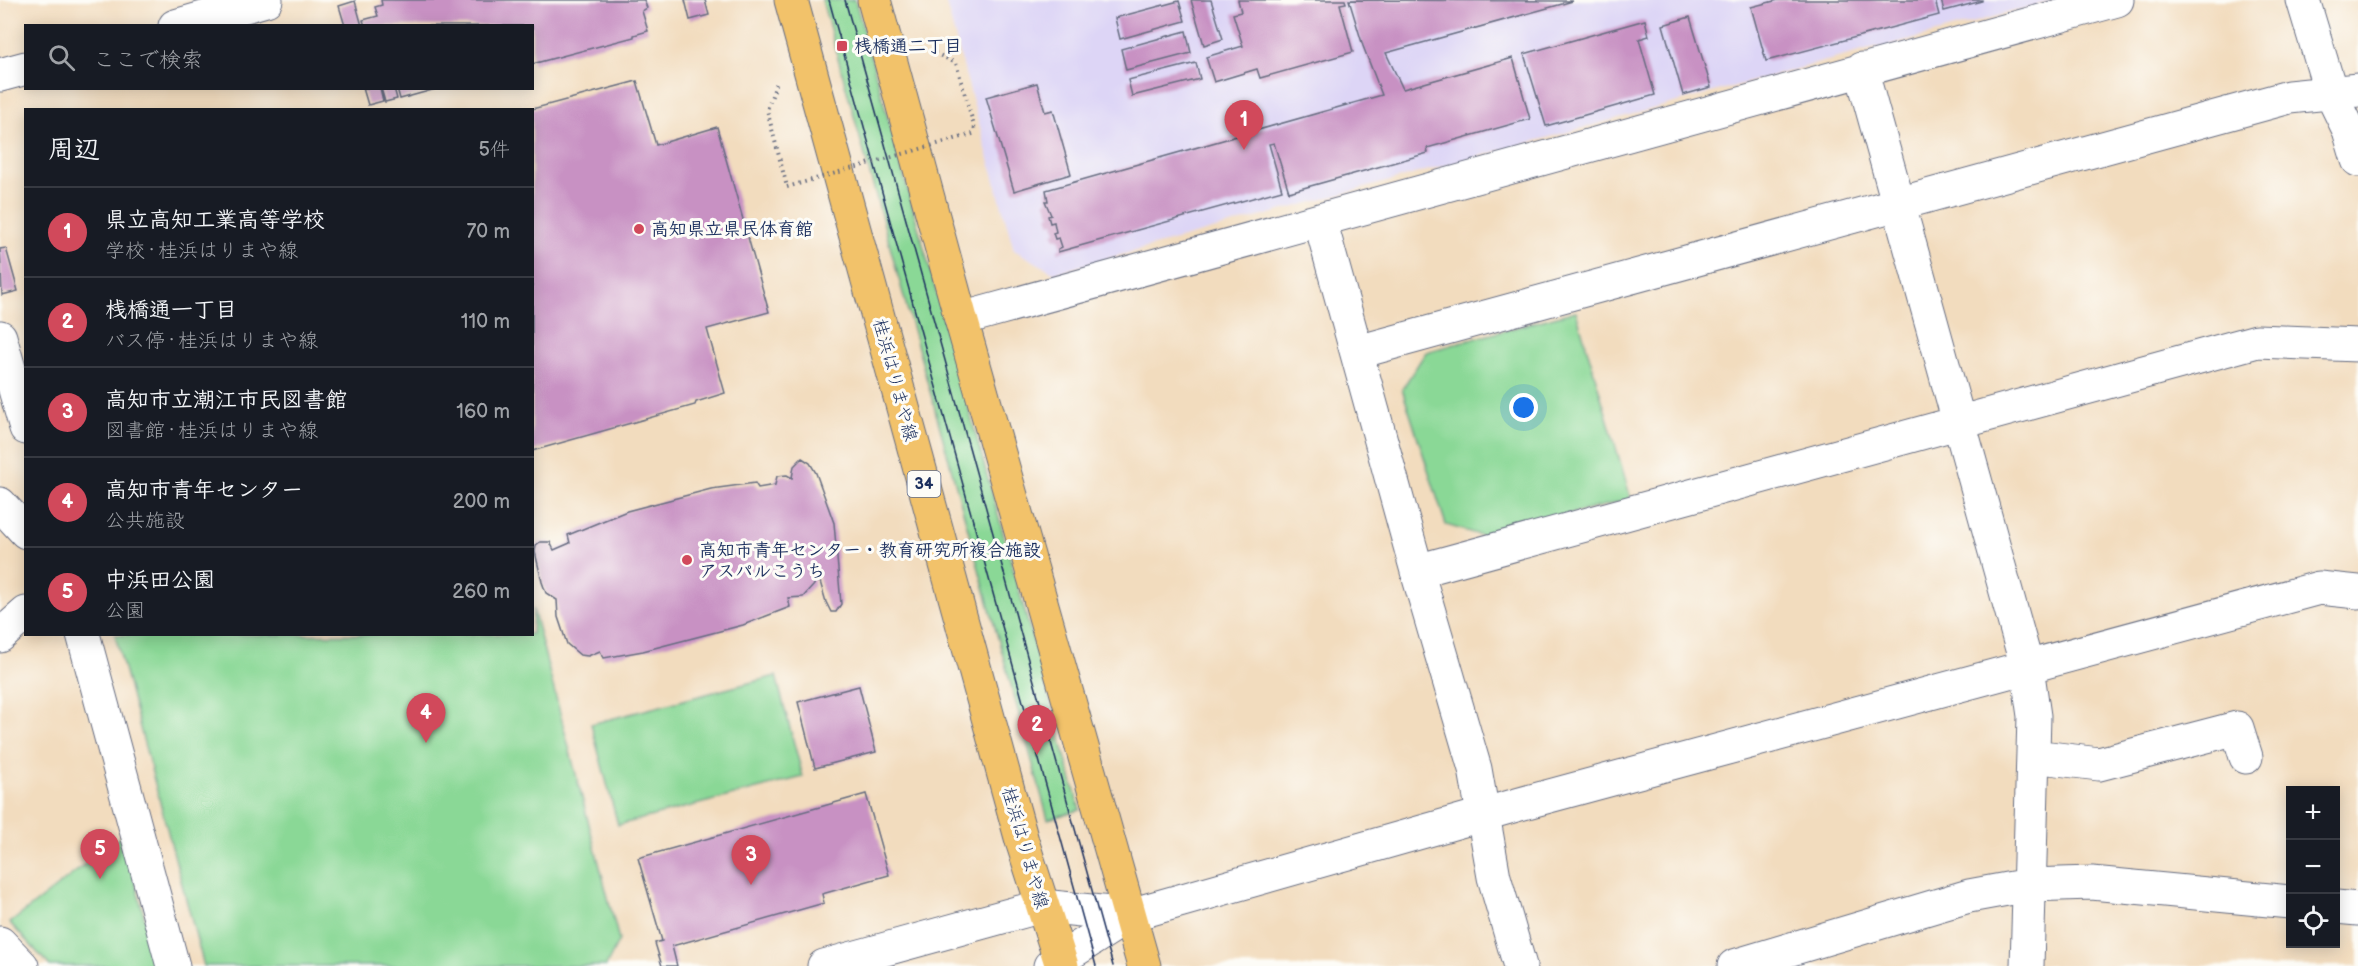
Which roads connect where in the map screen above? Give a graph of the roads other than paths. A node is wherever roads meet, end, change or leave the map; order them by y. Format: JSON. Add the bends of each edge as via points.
{"nodes":[{"id":1,"x":266,"y":0,"type":"edge"},
{"id":2,"x":791,"y":0,"type":"edge"},
{"id":3,"x":874,"y":0,"type":"edge"},
{"id":4,"x":2117,"y":0,"type":"edge"},
{"id":5,"x":2303,"y":0,"type":"edge"},
{"id":6,"x":182,"y":24,"type":"edge"},
{"id":7,"x":24,"y":69,"type":"edge"},
{"id":8,"x":1861,"y":69,"type":"junction"},
{"id":9,"x":0,"y":75,"type":"edge"},
{"id":10,"x":2344,"y":92,"type":"edge"},
{"id":11,"x":2358,"y":160,"type":"edge"},
{"id":12,"x":1900,"y":202,"type":"junction"},
{"id":13,"x":1320,"y":220,"type":"junction"},
{"id":14,"x":962,"y":319,"type":"junction"},
{"id":15,"x":0,"y":337,"type":"edge"},
{"id":16,"x":2358,"y":345,"type":"edge"},
{"id":17,"x":1358,"y":352,"type":"junction"},
{"id":18,"x":24,"y":421,"type":"edge"},
{"id":19,"x":1958,"y":424,"type":"junction"},
{"id":20,"x":0,"y":504,"type":"edge"},
{"id":21,"x":24,"y":530,"type":"edge"},
{"id":22,"x":1417,"y":570,"type":"junction"},
{"id":23,"x":2358,"y":592,"type":"edge"},
{"id":24,"x":24,"y":615,"type":"edge"},
{"id":25,"x":0,"y":636,"type":"edge"},
{"id":26,"x":84,"y":636,"type":"edge"},
{"id":27,"x":2027,"y":667,"type":"junction"},
{"id":28,"x":2033,"y":756,"type":"junction"},
{"id":29,"x":2246,"y":757,"type":"dead end"},
{"id":30,"x":1483,"y":816,"type":"junction"},
{"id":31,"x":2029,"y":885,"type":"junction"},
{"id":32,"x":2286,"y":902,"type":"edge"},
{"id":33,"x":1042,"y":906,"type":"junction"},
{"id":34,"x":2340,"y":907,"type":"edge"},
{"id":35,"x":2358,"y":909,"type":"edge"},
{"id":36,"x":1130,"y":915,"type":"junction"},
{"id":37,"x":0,"y":943,"type":"edge"},
{"id":38,"x":1057,"y":963,"type":"edge"},
{"id":39,"x":22,"y":966,"type":"edge"},
{"id":40,"x":173,"y":966,"type":"edge"},
{"id":41,"x":824,"y":966,"type":"edge"},
{"id":42,"x":1144,"y":966,"type":"edge"},
{"id":43,"x":1520,"y":966,"type":"edge"},
{"id":44,"x":1734,"y":966,"type":"edge"},
{"id":45,"x":2027,"y":966,"type":"edge"}],
"edges":[{"from":1,"to":6,"type":"street"},
{"from":2,"to":33,"type":"main road","name":"桂浜はりまや線","number":"34"},
{"from":3,"to":14,"type":"main road"},
{"from":4,"to":8,"type":"street"},
{"from":5,"to":10,"type":"street"},
{"from":7,"to":9,"type":"street"},
{"from":8,"to":12,"type":"street"},
{"from":8,"to":13,"type":"street"},
{"from":10,"to":11,"type":"street"},
{"from":10,"to":12,"type":"street","via":[[2289,97]]},
{"from":12,"to":17,"type":"street"},
{"from":12,"to":19,"type":"street"},
{"from":13,"to":14,"type":"street"},
{"from":13,"to":17,"type":"street"},
{"from":14,"to":36,"type":"main road"},
{"from":15,"to":18,"type":"street"},
{"from":16,"to":19,"type":"street","via":[[2257,341]]},
{"from":17,"to":22,"type":"street"},
{"from":19,"to":22,"type":"street"},
{"from":19,"to":27,"type":"street"},
{"from":20,"to":21,"type":"street"},
{"from":22,"to":30,"type":"street","via":[[1475,769]]},
{"from":23,"to":27,"type":"street","via":[[2319,588]]},
{"from":24,"to":25,"type":"street"},
{"from":26,"to":40,"type":"street"},
{"from":27,"to":28,"type":"street","via":[[2034,716]]},
{"from":27,"to":30,"type":"street"},
{"from":28,"to":29,"type":"street","via":[[2098,764],[2237,728]]},
{"from":28,"to":31,"type":"street"},
{"from":30,"to":36,"type":"street"},
{"from":30,"to":43,"type":"street","via":[[1494,877]]},
{"from":31,"to":32,"type":"street","via":[[2092,883]]},
{"from":31,"to":44,"type":"street","via":[[1969,896]]},
{"from":31,"to":45,"type":"street"},
{"from":33,"to":36,"type":"street"},
{"from":33,"to":38,"type":"main road","name":"桂浜はりまや線","number":"34"},
{"from":33,"to":41,"type":"street"},
{"from":34,"to":35,"type":"street"},
{"from":36,"to":38,"type":"street"},
{"from":36,"to":42,"type":"main road"},
{"from":37,"to":39,"type":"street"}]}
